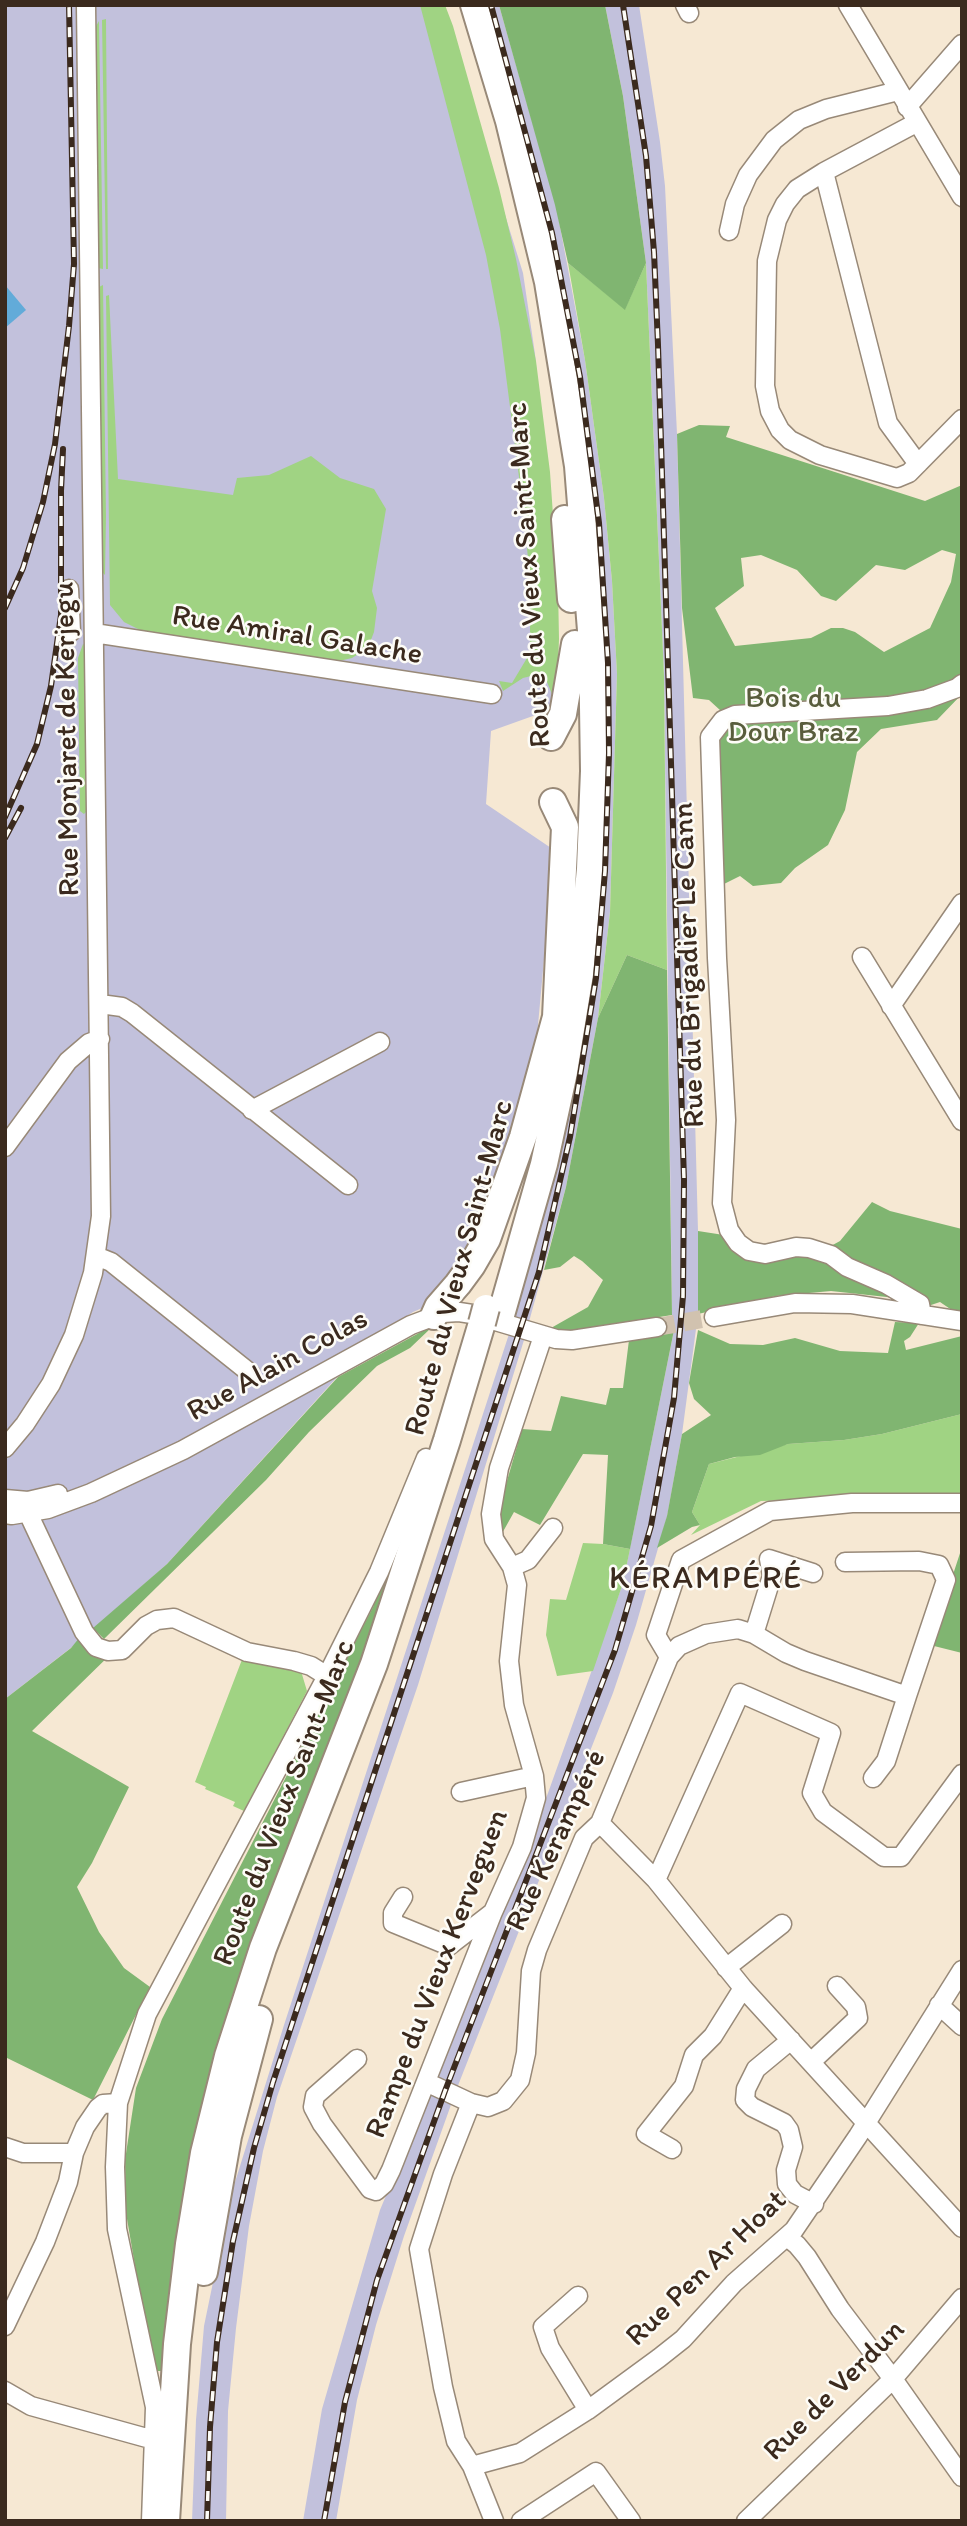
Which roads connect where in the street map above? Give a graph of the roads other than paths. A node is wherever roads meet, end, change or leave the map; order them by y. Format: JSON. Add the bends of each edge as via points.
{"nodes":[{"id":1,"x":86,"y":5,"type":"edge"},
{"id":2,"x":456,"y":5,"type":"edge"},
{"id":3,"x":474,"y":5,"type":"edge"},
{"id":4,"x":848,"y":5,"type":"edge"},
{"id":5,"x":962,"y":44,"type":"edge"},
{"id":6,"x":898,"y":91,"type":"junction"},
{"id":7,"x":912,"y":115,"type":"junction"},
{"id":8,"x":824,"y":172,"type":"junction"},
{"id":9,"x":962,"y":197,"type":"edge"},
{"id":10,"x":729,"y":231,"type":"dead end"},
{"id":11,"x":962,"y":419,"type":"edge"},
{"id":12,"x":918,"y":464,"type":"junction"},
{"id":13,"x":69,"y":589,"type":"dead end"},
{"id":14,"x":71,"y":632,"type":"dead end"},
{"id":15,"x":94,"y":633,"type":"junction"},
{"id":16,"x":575,"y":644,"type":"junction"},
{"id":17,"x":960,"y":690,"type":"edge"},
{"id":18,"x":492,"y":694,"type":"dead end"},
{"id":19,"x":551,"y":737,"type":"dead end"},
{"id":20,"x":552,"y":802,"type":"dead end"},
{"id":21,"x":960,"y":909,"type":"edge"},
{"id":22,"x":862,"y":957,"type":"dead end"},
{"id":23,"x":100,"y":1004,"type":"junction"},
{"id":24,"x":891,"y":1006,"type":"junction"},
{"id":25,"x":556,"y":1017,"type":"junction"},
{"id":26,"x":100,"y":1039,"type":"junction"},
{"id":27,"x":380,"y":1042,"type":"dead end"},
{"id":28,"x":252,"y":1110,"type":"junction"},
{"id":29,"x":962,"y":1121,"type":"edge"},
{"id":30,"x":5,"y":1147,"type":"edge"},
{"id":31,"x":348,"y":1185,"type":"dead end"},
{"id":32,"x":96,"y":1256,"type":"junction"},
{"id":33,"x":922,"y":1314,"type":"junction"},
{"id":34,"x":433,"y":1316,"type":"junction"},
{"id":35,"x":488,"y":1317,"type":"junction"},
{"id":36,"x":714,"y":1318,"type":"tunnel mouth"},
{"id":37,"x":962,"y":1321,"type":"edge"},
{"id":38,"x":657,"y":1327,"type":"tunnel mouth"},
{"id":39,"x":543,"y":1336,"type":"junction"},
{"id":40,"x":250,"y":1373,"type":"dead end"},
{"id":41,"x":5,"y":1448,"type":"edge"},
{"id":42,"x":426,"y":1458,"type":"dead end"},
{"id":43,"x":113,"y":1481,"type":"junction"},
{"id":44,"x":5,"y":1499,"type":"edge"},
{"id":45,"x":962,"y":1503,"type":"edge"},
{"id":46,"x":28,"y":1513,"type":"junction"},
{"id":47,"x":5,"y":1514,"type":"edge"},
{"id":48,"x":553,"y":1528,"type":"dead end"},
{"id":49,"x":845,"y":1562,"type":"dead end"},
{"id":50,"x":512,"y":1567,"type":"junction"},
{"id":51,"x":813,"y":1573,"type":"dead end"},
{"id":52,"x":754,"y":1634,"type":"junction"},
{"id":53,"x":668,"y":1657,"type":"junction"},
{"id":54,"x":327,"y":1675,"type":"junction"},
{"id":55,"x":907,"y":1696,"type":"junction"},
{"id":56,"x":962,"y":1774,"type":"edge"},
{"id":57,"x":534,"y":1776,"type":"junction"},
{"id":58,"x":873,"y":1778,"type":"dead end"},
{"id":59,"x":461,"y":1792,"type":"dead end"},
{"id":60,"x":600,"y":1823,"type":"junction"},
{"id":61,"x":656,"y":1881,"type":"junction"},
{"id":62,"x":403,"y":1898,"type":"dead end"},
{"id":63,"x":493,"y":1912,"type":"junction"},
{"id":64,"x":782,"y":1924,"type":"dead end"},
{"id":65,"x":726,"y":1968,"type":"junction"},
{"id":66,"x":962,"y":1970,"type":"edge"},
{"id":67,"x":837,"y":1986,"type":"dead end"},
{"id":68,"x":743,"y":1988,"type":"junction"},
{"id":69,"x":939,"y":2005,"type":"junction"},
{"id":70,"x":962,"y":2026,"type":"edge"},
{"id":71,"x":791,"y":2040,"type":"junction"},
{"id":72,"x":357,"y":2059,"type":"dead end"},
{"id":73,"x":811,"y":2062,"type":"junction"},
{"id":74,"x":426,"y":2082,"type":"junction"},
{"id":75,"x":118,"y":2103,"type":"junction"},
{"id":76,"x":471,"y":2103,"type":"junction"},
{"id":77,"x":867,"y":2122,"type":"junction"},
{"id":78,"x":5,"y":2147,"type":"edge"},
{"id":79,"x":672,"y":2149,"type":"dead end"},
{"id":80,"x":75,"y":2153,"type":"junction"},
{"id":81,"x":814,"y":2203,"type":"junction"},
{"id":82,"x":962,"y":2228,"type":"edge"},
{"id":83,"x":787,"y":2237,"type":"junction"},
{"id":84,"x":578,"y":2296,"type":"dead end"},
{"id":85,"x":962,"y":2298,"type":"edge"},
{"id":86,"x":5,"y":2326,"type":"edge"},
{"id":87,"x":893,"y":2379,"type":"junction"},
{"id":88,"x":5,"y":2390,"type":"edge"},
{"id":89,"x":588,"y":2410,"type":"junction"},
{"id":90,"x":154,"y":2440,"type":"junction"},
{"id":91,"x":472,"y":2466,"type":"junction"},
{"id":92,"x":962,"y":2477,"type":"edge"},
{"id":93,"x":490,"y":2519,"type":"edge"},
{"id":94,"x":151,"y":2521,"type":"edge"},
{"id":95,"x":166,"y":2521,"type":"edge"},
{"id":96,"x":184,"y":2521,"type":"edge"},
{"id":97,"x":521,"y":2521,"type":"edge"},
{"id":98,"x":631,"y":2521,"type":"edge"},
{"id":99,"x":746,"y":2521,"type":"edge"}],
"edges":[{"from":1,"to":15,"type":"street","name":"Rue Monjaret de Kerjegu"},
{"from":2,"to":16,"type":"highway","name":"Route du Vieux Saint-Marc","via":[[492,118],[537,306],[561,472]]},
{"from":3,"to":35,"type":"highway","name":"Route du Vieux Saint-Marc","via":[[548,282],[578,466],[593,643],[594,771],[580,974],[544,1164]]},
{"from":4,"to":6,"type":"street"},
{"from":5,"to":7,"type":"street"},
{"from":6,"to":7,"type":"street"},
{"from":6,"to":10,"type":"street","via":[[826,109],[799,120],[774,140],[748,175]]},
{"from":7,"to":8,"type":"street"},
{"from":7,"to":9,"type":"street"},
{"from":8,"to":12,"type":"street","via":[[888,423]]},
{"from":8,"to":12,"type":"street","via":[[797,189],[785,204],[770,243],[765,386],[771,411],[790,440],[820,455],[897,478]]},
{"from":11,"to":12,"type":"street"},
{"from":13,"to":14,"type":"street"},
{"from":15,"to":18,"type":"street","name":"Rue Amiral Galache"},
{"from":15,"to":23,"type":"street","name":"Rue Monjaret de Kerjegu"},
{"from":16,"to":19,"type":"highway","via":[[563,714]]},
{"from":16,"to":25,"type":"highway","name":"Route du Vieux Saint-Marc","via":[[577,768],[571,911]]},
{"from":17,"to":33,"type":"street","name":"Rue du Brigadier Le Cann","via":[[888,706],[735,715],[723,720],[710,737],[726,1121],[722,1203],[729,1230],[749,1251],[765,1254],[796,1247],[831,1255],[920,1304]]},
{"from":20,"to":25,"type":"highway","via":[[565,827]]},
{"from":21,"to":24,"type":"street"},
{"from":22,"to":24,"type":"street"},
{"from":23,"to":26,"type":"street","name":"Rue Monjaret de Kerjegu"},
{"from":23,"to":28,"type":"street","via":[[132,1013]]},
{"from":24,"to":29,"type":"street"},
{"from":25,"to":34,"type":"highway","via":[[523,1137],[487,1239]]},
{"from":25,"to":35,"type":"highway","name":"Route du Vieux Saint-Marc","via":[[524,1175]]},
{"from":26,"to":30,"type":"street","via":[[68,1061]]},
{"from":26,"to":32,"type":"street","name":"Rue Monjaret de Kerjegu","via":[[102,1193]]},
{"from":27,"to":28,"type":"street"},
{"from":28,"to":31,"type":"street"},
{"from":32,"to":40,"type":"street","via":[[111,1262]]},
{"from":32,"to":41,"type":"street","name":"Rue Monjaret de Kerjegu","via":[[65,1356],[40,1402]]},
{"from":33,"to":36,"type":"street","via":[[852,1304],[795,1303]]},
{"from":33,"to":37,"type":"street"},
{"from":34,"to":35,"type":"street","name":"Rue Alain Colas","via":[[459,1312]]},
{"from":34,"to":43,"type":"street","name":"Rue Alain Colas","via":[[183,1450]]},
{"from":35,"to":39,"type":"street","name":"Rue Alain Colas"},
{"from":35,"to":95,"type":"highway","name":"Route du Vieux Saint-Marc","via":[[374,1664],[263,1948],[228,2056],[204,2153],[189,2244],[177,2344]]},
{"from":35,"to":96,"type":"highway","name":"Route du Vieux Saint-Marc","via":[[426,1567],[283,1942],[250,2049],[219,2181],[191,2361]]},
{"from":38,"to":39,"type":"street","name":"Rue Alain Colas","via":[[572,1340]]},
{"from":39,"to":50,"type":"street","name":"Rampe du Vieux Kerveguen","via":[[499,1468],[491,1514],[494,1539]]},
{"from":42,"to":54,"type":"street","name":"Route du Vieux Saint-Marc","via":[[379,1572]]},
{"from":43,"to":44,"type":"street","name":"Rue Alain Colas","via":[[28,1501]]},
{"from":43,"to":46,"type":"street","name":"Rue Alain Colas"},
{"from":45,"to":53,"type":"street","via":[[852,1503],[770,1511],[681,1560],[656,1635]]},
{"from":46,"to":47,"type":"street","name":"Rue Alain Colas"},
{"from":46,"to":54,"type":"street","via":[[84,1632],[96,1647],[122,1650],[146,1626],[174,1618],[247,1652],[294,1661]]},
{"from":48,"to":50,"type":"street","via":[[528,1560]]},
{"from":49,"to":55,"type":"street","via":[[919,1561],[939,1565],[946,1580]]},
{"from":50,"to":57,"type":"street","name":"Rampe du Vieux Kerveguen","via":[[517,1585],[509,1661],[514,1705]]},
{"from":51,"to":52,"type":"street","via":[[769,1559],[772,1576]]},
{"from":52,"to":53,"type":"street","via":[[738,1629],[706,1634],[679,1646]]},
{"from":52,"to":55,"type":"street","via":[[795,1657]]},
{"from":53,"to":60,"type":"street","name":"Rue Kerampéré"},
{"from":54,"to":75,"type":"street","name":"Route du Vieux Saint-Marc","via":[[147,2014]]},
{"from":55,"to":58,"type":"street","via":[[886,1760]]},
{"from":56,"to":61,"type":"street","via":[[901,1857],[884,1857],[823,1812],[812,1793],[831,1733],[740,1693]]},
{"from":57,"to":59,"type":"street"},
{"from":57,"to":63,"type":"street","name":"Rampe du Vieux Kerveguen","via":[[536,1798],[522,1847]]},
{"from":60,"to":61,"type":"street"},
{"from":60,"to":76,"type":"street","name":"Rue Kerampéré","via":[[584,1838],[537,1950],[520,2080],[503,2101],[488,2107]]},
{"from":61,"to":65,"type":"street"},
{"from":62,"to":63,"type":"street","via":[[393,1913],[393,1923],[449,1946]]},
{"from":63,"to":74,"type":"street","name":"Rampe du Vieux Kerveguen"},
{"from":64,"to":65,"type":"street"},
{"from":65,"to":68,"type":"street"},
{"from":66,"to":69,"type":"street","name":"Rue Pen Ar Hoat"},
{"from":67,"to":73,"type":"street","via":[[856,2007],[859,2018]]},
{"from":68,"to":71,"type":"street"},
{"from":68,"to":79,"type":"street","via":[[713,2036],[694,2055],[684,2086],[646,2134]]},
{"from":69,"to":70,"type":"street"},
{"from":69,"to":77,"type":"street","name":"Rue Pen Ar Hoat"},
{"from":71,"to":73,"type":"street"},
{"from":71,"to":81,"type":"street","via":[[755,2069],[745,2100],[789,2130],[793,2147],[787,2184]]},
{"from":72,"to":74,"type":"street","name":"Rampe du Vieux Kerveguen","via":[[315,2096],[313,2107],[370,2189],[376,2191],[391,2170]]},
{"from":73,"to":77,"type":"street"},
{"from":74,"to":76,"type":"street"},
{"from":75,"to":80,"type":"street","via":[[97,2108]]},
{"from":75,"to":90,"type":"street","name":"Route du Vieux Saint-Marc","via":[[117,2229],[155,2407]]},
{"from":76,"to":91,"type":"street","via":[[419,2249],[456,2441]]},
{"from":77,"to":81,"type":"street","name":"Rue Pen Ar Hoat"},
{"from":77,"to":82,"type":"street"},
{"from":78,"to":80,"type":"street"},
{"from":80,"to":86,"type":"street","via":[[45,2242]]},
{"from":81,"to":83,"type":"street","name":"Rue Pen Ar Hoat"},
{"from":83,"to":87,"type":"street","via":[[807,2257]]},
{"from":83,"to":89,"type":"street","name":"Rue Pen Ar Hoat","via":[[734,2283],[673,2348]]},
{"from":84,"to":89,"type":"street","via":[[543,2328]]},
{"from":85,"to":87,"type":"street","name":"Rue de Verdun"},
{"from":87,"to":92,"type":"street"},
{"from":87,"to":99,"type":"street","name":"Rue de Verdun"},
{"from":88,"to":90,"type":"street","via":[[31,2406]]},
{"from":89,"to":91,"type":"street","name":"Rue Pen Ar Hoat","via":[[520,2453]]},
{"from":90,"to":94,"type":"street","name":"Route du Vieux Saint-Marc"},
{"from":91,"to":93,"type":"street"},
{"from":97,"to":98,"type":"street","via":[[596,2472]]}]}
